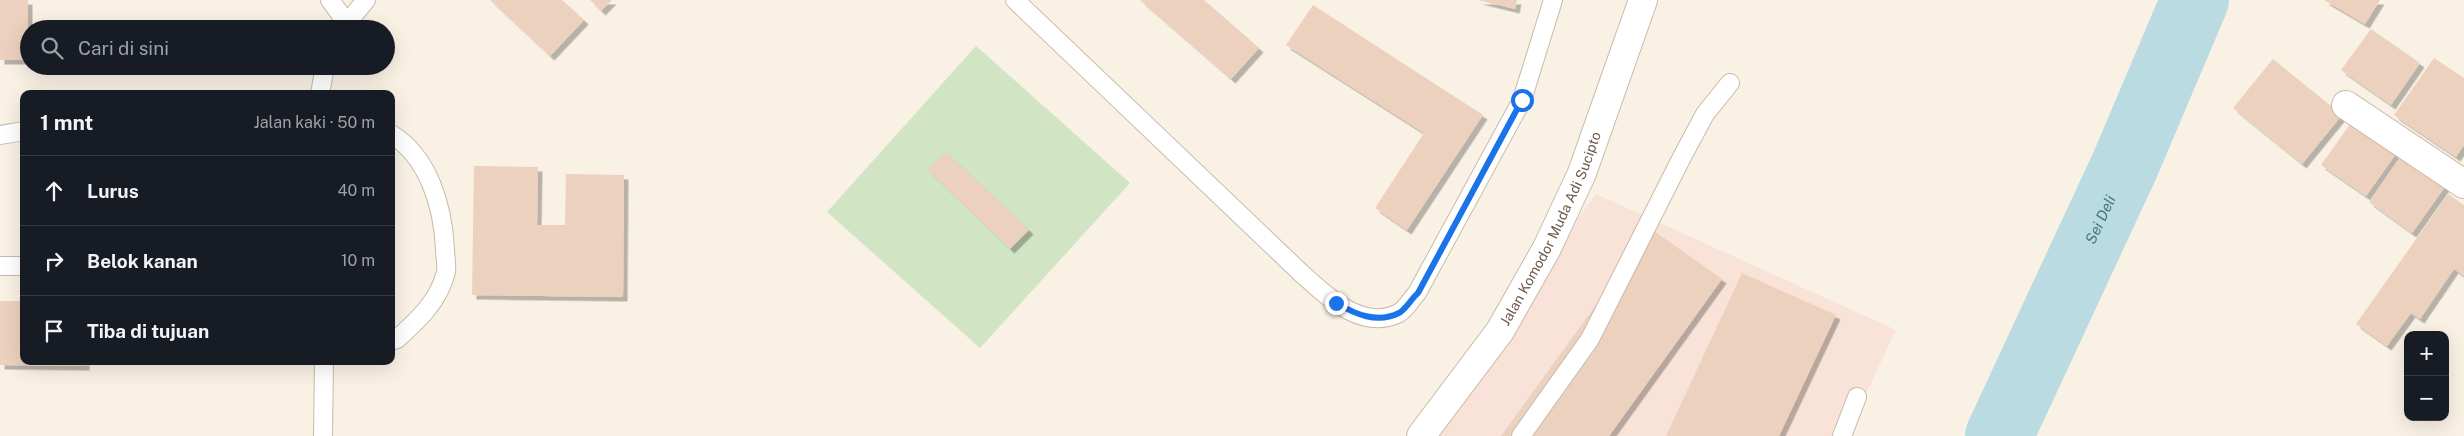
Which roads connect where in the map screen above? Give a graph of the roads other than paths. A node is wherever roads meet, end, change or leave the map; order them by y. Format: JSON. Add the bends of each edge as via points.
{"nodes":[{"id":1,"x":330,"y":0,"type":"edge"},
{"id":2,"x":366,"y":0,"type":"edge"},
{"id":3,"x":1015,"y":0,"type":"edge"},
{"id":4,"x":1553,"y":0,"type":"edge"},
{"id":5,"x":1643,"y":0,"type":"edge"},
{"id":6,"x":341,"y":20,"type":"edge"},
{"id":7,"x":348,"y":20,"type":"edge"},
{"id":8,"x":323,"y":75,"type":"edge"},
{"id":9,"x":1730,"y":84,"type":"dead end"},
{"id":10,"x":321,"y":90,"type":"edge"},
{"id":11,"x":2346,"y":105,"type":"dead end"},
{"id":12,"x":20,"y":131,"type":"edge"},
{"id":13,"x":1,"y":133,"type":"edge"},
{"id":14,"x":395,"y":137,"type":"edge"},
{"id":15,"x":2464,"y":184,"type":"edge"},
{"id":16,"x":0,"y":266,"type":"edge"},
{"id":17,"x":20,"y":266,"type":"edge"},
{"id":18,"x":395,"y":340,"type":"edge"},
{"id":19,"x":324,"y":365,"type":"edge"},
{"id":20,"x":1857,"y":397,"type":"dead end"},
{"id":21,"x":323,"y":436,"type":"edge"},
{"id":22,"x":1421,"y":436,"type":"edge"},
{"id":23,"x":1521,"y":436,"type":"edge"},
{"id":24,"x":1842,"y":436,"type":"edge"}],
"edges":[{"from":1,"to":6,"type":"lane"},
{"from":2,"to":7,"type":"lane"},
{"from":3,"to":4,"type":"lane","via":[[1329,297],[1359,316],[1380,318],[1400,312],[1418,293],[1522,100]]},
{"from":5,"to":22,"type":"street","name":"Jalan Komodor Muda Adi Sucipto","via":[[1582,173],[1547,248],[1500,331]]},
{"from":8,"to":10,"type":"lane"},
{"from":9,"to":23,"type":"lane","via":[[1705,114],[1590,339]]},
{"from":11,"to":15,"type":"street"},
{"from":12,"to":13,"type":"lane"},
{"from":14,"to":18,"type":"lane","via":[[424,169],[436,195],[445,239],[446,271],[425,314]]},
{"from":16,"to":17,"type":"lane"},
{"from":19,"to":21,"type":"lane"},
{"from":20,"to":24,"type":"lane"}]}
